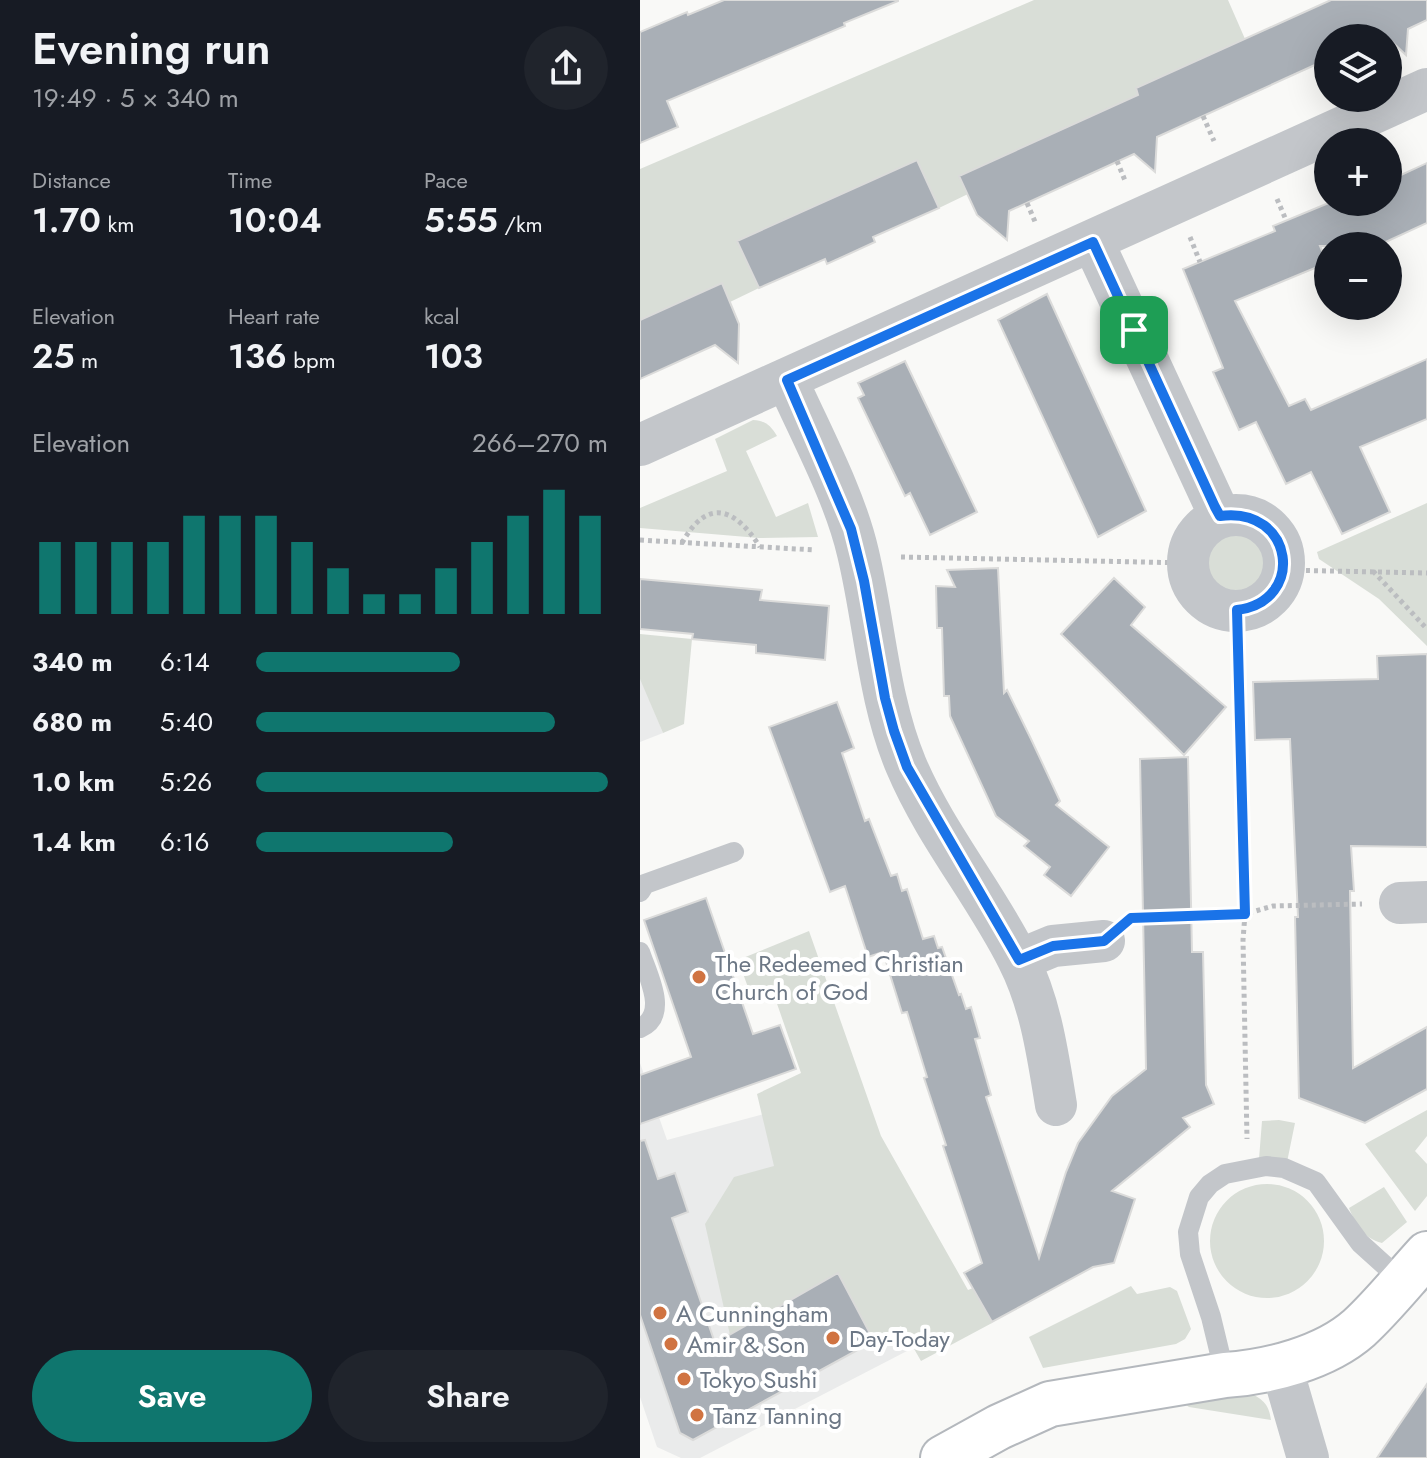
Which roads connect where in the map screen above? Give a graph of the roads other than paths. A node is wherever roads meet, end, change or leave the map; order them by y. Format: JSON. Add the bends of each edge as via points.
{"nodes":[{"id":1,"x":1427,"y":89,"type":"edge"},
{"id":2,"x":1093,"y":242,"type":"junction"},
{"id":3,"x":787,"y":380,"type":"junction"},
{"id":4,"x":640,"y":445,"type":"edge"},
{"id":5,"x":1220,"y":516,"type":"junction"},
{"id":6,"x":734,"y":852,"type":"dead end"},
{"id":7,"x":640,"y":892,"type":"edge"},
{"id":8,"x":1104,"y":941,"type":"road end"},
{"id":9,"x":640,"y":952,"type":"edge"},
{"id":10,"x":1019,"y":960,"type":"junction"},
{"id":11,"x":640,"y":1028,"type":"edge"},
{"id":12,"x":1056,"y":1105,"type":"dead end"},
{"id":13,"x":1415,"y":1268,"type":"edge"},
{"id":14,"x":1281,"y":1365,"type":"junction"},
{"id":15,"x":1225,"y":1375,"type":"junction"},
{"id":16,"x":943,"y":1458,"type":"edge"},
{"id":17,"x":1308,"y":1458,"type":"edge"}],
"edges":[{"from":1,"to":2,"type":"street"},
{"from":2,"to":3,"type":"street"},
{"from":2,"to":5,"type":"street"},
{"from":3,"to":4,"type":"street"},
{"from":3,"to":10,"type":"street","via":[[851,529],[885,698],[907,767]]},
{"from":5,"to":5,"type":"street","via":[[1196,535],[1190,547],[1191,581],[1204,599],[1224,609],[1249,609],[1273,593],[1281,580],[1283,554],[1273,531],[1252,517]]},
{"from":6,"to":7,"type":"lane","via":[[645,884]]},
{"from":8,"to":10,"type":"street","via":[[1053,946]]},
{"from":9,"to":11,"type":"lane","via":[[655,1014]]},
{"from":10,"to":12,"type":"street","via":[[1033,995]]},
{"from":13,"to":14,"type":"street","via":[[1357,1329],[1323,1350]]},
{"from":13,"to":15,"type":"lane","via":[[1360,1243],[1316,1182],[1284,1168],[1225,1174],[1199,1197],[1188,1232]]},
{"from":14,"to":15,"type":"street"},
{"from":14,"to":17,"type":"street"},
{"from":15,"to":16,"type":"street","via":[[1050,1404]]}]}
